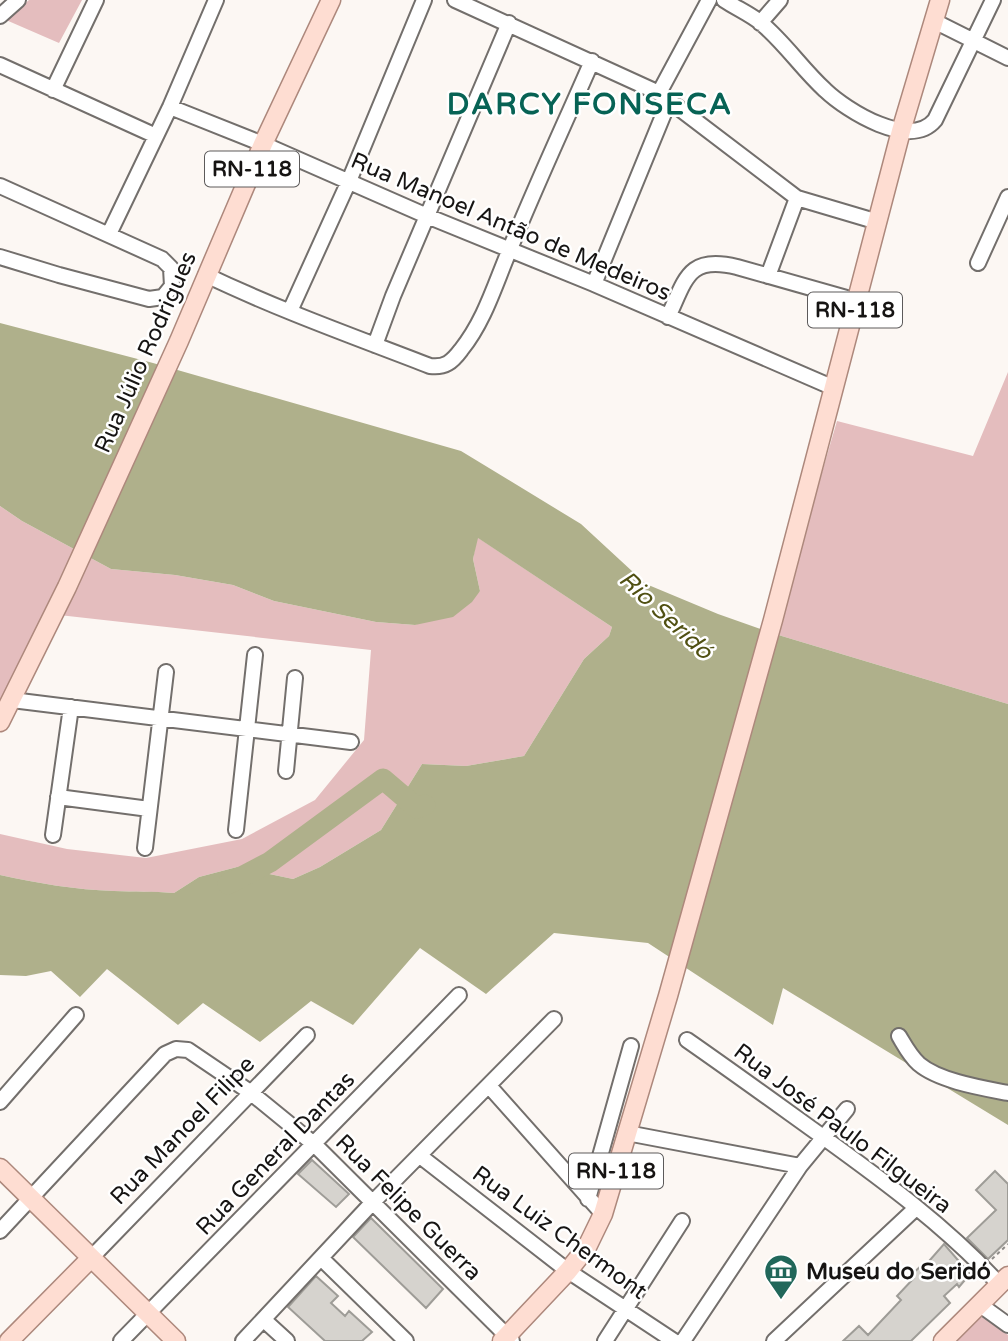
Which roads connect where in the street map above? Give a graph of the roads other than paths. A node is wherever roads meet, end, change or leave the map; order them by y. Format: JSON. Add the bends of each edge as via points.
{"nodes":[{"id":1,"x":18,"y":0,"type":"edge"},
{"id":2,"x":96,"y":0,"type":"edge"},
{"id":3,"x":216,"y":0,"type":"edge"},
{"id":4,"x":331,"y":0,"type":"edge"},
{"id":5,"x":424,"y":0,"type":"edge"},
{"id":6,"x":456,"y":0,"type":"edge"},
{"id":7,"x":709,"y":0,"type":"edge"},
{"id":8,"x":724,"y":0,"type":"edge"},
{"id":9,"x":780,"y":0,"type":"edge"},
{"id":10,"x":940,"y":0,"type":"edge"},
{"id":11,"x":993,"y":0,"type":"edge"},
{"id":12,"x":0,"y":16,"type":"edge"},
{"id":13,"x":934,"y":21,"type":"junction"},
{"id":14,"x":509,"y":23,"type":"junction"},
{"id":15,"x":760,"y":23,"type":"junction"},
{"id":16,"x":974,"y":42,"type":"junction"},
{"id":17,"x":1008,"y":58,"type":"edge"},
{"id":18,"x":592,"y":61,"type":"junction"},
{"id":19,"x":0,"y":65,"type":"edge"},
{"id":20,"x":53,"y":90,"type":"junction"},
{"id":21,"x":664,"y":97,"type":"junction"},
{"id":22,"x":170,"y":107,"type":"junction"},
{"id":23,"x":901,"y":131,"type":"junction"},
{"id":24,"x":156,"y":136,"type":"junction"},
{"id":25,"x":263,"y":144,"type":"junction"},
{"id":26,"x":349,"y":181,"type":"junction"},
{"id":27,"x":0,"y":186,"type":"edge"},
{"id":28,"x":1008,"y":197,"type":"edge"},
{"id":29,"x":797,"y":198,"type":"junction"},
{"id":30,"x":427,"y":216,"type":"junction"},
{"id":31,"x":878,"y":222,"type":"junction"},
{"id":32,"x":109,"y":234,"type":"junction"},
{"id":33,"x":509,"y":249,"type":"junction"},
{"id":34,"x":0,"y":257,"type":"edge"},
{"id":35,"x":978,"y":263,"type":"dead end"},
{"id":36,"x":206,"y":275,"type":"junction"},
{"id":37,"x":768,"y":276,"type":"junction"},
{"id":38,"x":594,"y":284,"type":"junction"},
{"id":39,"x":857,"y":301,"type":"junction"},
{"id":40,"x":290,"y":311,"type":"junction"},
{"id":41,"x":668,"y":317,"type":"junction"},
{"id":42,"x":375,"y":345,"type":"junction"},
{"id":43,"x":834,"y":388,"type":"junction"},
{"id":44,"x":255,"y":654,"type":"dead end"},
{"id":45,"x":166,"y":672,"type":"dead end"},
{"id":46,"x":295,"y":678,"type":"dead end"},
{"id":47,"x":71,"y":707,"type":"junction"},
{"id":48,"x":5,"y":711,"type":"edge"},
{"id":49,"x":160,"y":718,"type":"junction"},
{"id":50,"x":247,"y":729,"type":"junction"},
{"id":51,"x":290,"y":734,"type":"junction"},
{"id":52,"x":351,"y":742,"type":"dead end"},
{"id":53,"x":286,"y":771,"type":"dead end"},
{"id":54,"x":58,"y":797,"type":"junction"},
{"id":55,"x":149,"y":809,"type":"junction"},
{"id":56,"x":236,"y":830,"type":"dead end"},
{"id":57,"x":53,"y":835,"type":"dead end"},
{"id":58,"x":145,"y":848,"type":"dead end"},
{"id":59,"x":459,"y":995,"type":"dead end"},
{"id":60,"x":76,"y":1015,"type":"dead end"},
{"id":61,"x":554,"y":1019,"type":"dead end"},
{"id":62,"x":307,"y":1035,"type":"dead end"},
{"id":63,"x":900,"y":1037,"type":"dead end"},
{"id":64,"x":687,"y":1040,"type":"dead end"},
{"id":65,"x":631,"y":1046,"type":"dead end"},
{"id":66,"x":489,"y":1087,"type":"junction"},
{"id":67,"x":250,"y":1092,"type":"junction"},
{"id":68,"x":1008,"y":1093,"type":"edge"},
{"id":69,"x":0,"y":1102,"type":"edge"},
{"id":70,"x":847,"y":1109,"type":"dead end"},
{"id":71,"x":627,"y":1133,"type":"junction"},
{"id":72,"x":824,"y":1138,"type":"junction"},
{"id":73,"x":315,"y":1145,"type":"junction"},
{"id":74,"x":420,"y":1156,"type":"junction"},
{"id":75,"x":800,"y":1166,"type":"junction"},
{"id":76,"x":0,"y":1168,"type":"edge"},
{"id":77,"x":30,"y":1199,"type":"junction"},
{"id":78,"x":588,"y":1199,"type":"junction"},
{"id":79,"x":372,"y":1203,"type":"junction"},
{"id":80,"x":916,"y":1208,"type":"junction"},
{"id":81,"x":603,"y":1214,"type":"junction"},
{"id":82,"x":682,"y":1221,"type":"dead end"},
{"id":83,"x":0,"y":1231,"type":"edge"},
{"id":84,"x":91,"y":1258,"type":"junction"},
{"id":85,"x":321,"y":1258,"type":"junction"},
{"id":86,"x":568,"y":1271,"type":"junction"},
{"id":87,"x":1004,"y":1280,"type":"edge"},
{"id":88,"x":979,"y":1304,"type":"junction"},
{"id":89,"x":626,"y":1311,"type":"junction"},
{"id":90,"x":149,"y":1313,"type":"junction"},
{"id":91,"x":264,"y":1320,"type":"junction"},
{"id":92,"x":1008,"y":1325,"type":"edge"},
{"id":93,"x":951,"y":1338,"type":"edge"},
{"id":94,"x":507,"y":1340,"type":"edge"},
{"id":95,"x":9,"y":1341,"type":"edge"},
{"id":96,"x":121,"y":1341,"type":"edge"},
{"id":97,"x":176,"y":1341,"type":"edge"},
{"id":98,"x":243,"y":1341,"type":"edge"},
{"id":99,"x":287,"y":1341,"type":"edge"},
{"id":100,"x":406,"y":1341,"type":"edge"},
{"id":101,"x":605,"y":1341,"type":"edge"},
{"id":102,"x":674,"y":1341,"type":"edge"},
{"id":103,"x":683,"y":1341,"type":"edge"},
{"id":104,"x":774,"y":1341,"type":"edge"}],
"edges":[{"from":1,"to":12,"type":"street"},
{"from":2,"to":20,"type":"street"},
{"from":3,"to":22,"type":"street"},
{"from":4,"to":25,"type":"main road","name":"Rua Júlio Rodrigues","number":"RN-118"},
{"from":5,"to":26,"type":"street"},
{"from":6,"to":14,"type":"street"},
{"from":7,"to":21,"type":"street"},
{"from":8,"to":15,"type":"street"},
{"from":9,"to":15,"type":"street"},
{"from":10,"to":13,"type":"main road","number":"RN-118"},
{"from":11,"to":16,"type":"street"},
{"from":13,"to":16,"type":"street"},
{"from":13,"to":23,"type":"main road","number":"RN-118"},
{"from":14,"to":18,"type":"street"},
{"from":14,"to":30,"type":"street"},
{"from":15,"to":23,"type":"street","via":[[832,96],[873,122]]},
{"from":16,"to":17,"type":"street"},
{"from":16,"to":23,"type":"street","via":[[935,120],[920,131]]},
{"from":18,"to":21,"type":"street"},
{"from":18,"to":33,"type":"street"},
{"from":19,"to":20,"type":"street"},
{"from":20,"to":24,"type":"street"},
{"from":21,"to":29,"type":"street"},
{"from":21,"to":38,"type":"street"},
{"from":22,"to":24,"type":"street"},
{"from":22,"to":25,"type":"street","name":"Rua Manoel Antão de Medeiros"},
{"from":23,"to":31,"type":"main road","number":"RN-118"},
{"from":24,"to":32,"type":"street"},
{"from":25,"to":26,"type":"street","name":"Rua Manoel Antão de Medeiros"},
{"from":25,"to":36,"type":"main road","name":"Rua Júlio Rodrigues","number":"RN-118"},
{"from":26,"to":30,"type":"street","name":"Rua Manoel Antão de Medeiros"},
{"from":26,"to":40,"type":"street"},
{"from":27,"to":32,"type":"street"},
{"from":28,"to":35,"type":"street"},
{"from":29,"to":31,"type":"street"},
{"from":29,"to":37,"type":"street"},
{"from":30,"to":33,"type":"street","name":"Rua Manoel Antão de Medeiros"},
{"from":30,"to":42,"type":"street"},
{"from":31,"to":39,"type":"main road","number":"RN-118"},
{"from":32,"to":34,"type":"street","via":[[172,268],[172,286],[163,297],[149,299]]},
{"from":33,"to":38,"type":"street","name":"Rua Manoel Antão de Medeiros"},
{"from":33,"to":42,"type":"street","via":[[479,323],[448,365],[430,366]]},
{"from":36,"to":40,"type":"street"},
{"from":36,"to":48,"type":"main road","name":"Rua Júlio Rodrigues","number":"RN-118","via":[[67,587]]},
{"from":37,"to":39,"type":"street"},
{"from":37,"to":41,"type":"street","via":[[707,263],[687,277]]},
{"from":38,"to":41,"type":"street","name":"Rua Manoel Antão de Medeiros"},
{"from":39,"to":43,"type":"main road","number":"RN-118"},
{"from":40,"to":42,"type":"street"},
{"from":41,"to":43,"type":"street","name":"Rua Manoel Antão de Medeiros"},
{"from":43,"to":71,"type":"main road","number":"RN-118"},
{"from":44,"to":50,"type":"street"},
{"from":45,"to":49,"type":"street"},
{"from":46,"to":51,"type":"street"},
{"from":47,"to":48,"type":"street"},
{"from":47,"to":49,"type":"street"},
{"from":47,"to":54,"type":"street"},
{"from":49,"to":50,"type":"street"},
{"from":49,"to":55,"type":"street"},
{"from":50,"to":51,"type":"street"},
{"from":50,"to":56,"type":"street"},
{"from":51,"to":52,"type":"street"},
{"from":51,"to":53,"type":"street"},
{"from":54,"to":55,"type":"street"},
{"from":54,"to":57,"type":"street"},
{"from":55,"to":58,"type":"street"},
{"from":59,"to":73,"type":"street","name":"Rua General Dantas"},
{"from":60,"to":69,"type":"street"},
{"from":61,"to":66,"type":"street"},
{"from":62,"to":67,"type":"street","name":"Rua Manoel Filipe"},
{"from":63,"to":68,"type":"street","via":[[926,1069]]},
{"from":64,"to":72,"type":"street","name":"Rua José Paulo Filgueira"},
{"from":65,"to":78,"type":"street"},
{"from":66,"to":74,"type":"street"},
{"from":66,"to":78,"type":"street"},
{"from":67,"to":73,"type":"street","name":"Rua Felipe Guerra"},
{"from":67,"to":77,"type":"street","name":"Rua Felipe Guerra","via":[[188,1050],[165,1054]]},
{"from":67,"to":84,"type":"street","name":"Rua Manoel Filipe"},
{"from":70,"to":72,"type":"street"},
{"from":71,"to":75,"type":"street"},
{"from":71,"to":81,"type":"main road","number":"RN-118"},
{"from":72,"to":75,"type":"street"},
{"from":72,"to":80,"type":"street","name":"Rua José Paulo Filgueira"},
{"from":73,"to":79,"type":"street","name":"Rua Felipe Guerra"},
{"from":73,"to":90,"type":"street","name":"Rua General Dantas"},
{"from":74,"to":79,"type":"street"},
{"from":74,"to":86,"type":"street","name":"Rua Luiz Chermont"},
{"from":75,"to":103,"type":"street"},
{"from":76,"to":77,"type":"main road"},
{"from":77,"to":83,"type":"street"},
{"from":77,"to":84,"type":"main road"},
{"from":78,"to":81,"type":"street"},
{"from":79,"to":85,"type":"street"},
{"from":79,"to":94,"type":"street","name":"Rua Felipe Guerra"},
{"from":80,"to":87,"type":"street","name":"Rua José Paulo Filgueira"},
{"from":80,"to":104,"type":"street"},
{"from":81,"to":86,"type":"main road","number":"RN-118","via":[[587,1247]]},
{"from":82,"to":89,"type":"street"},
{"from":84,"to":90,"type":"main road"},
{"from":84,"to":95,"type":"main road"},
{"from":85,"to":91,"type":"street"},
{"from":85,"to":100,"type":"street"},
{"from":86,"to":89,"type":"street","name":"Rua Luiz Chermont"},
{"from":86,"to":94,"type":"main road","number":"RN-118"},
{"from":87,"to":88,"type":"main road"},
{"from":88,"to":92,"type":"street"},
{"from":88,"to":93,"type":"main road"},
{"from":89,"to":101,"type":"street"},
{"from":89,"to":102,"type":"street","name":"Rua Luiz Chermont"},
{"from":90,"to":96,"type":"street","name":"Rua General Dantas"},
{"from":90,"to":97,"type":"main road"},
{"from":91,"to":98,"type":"street"},
{"from":91,"to":99,"type":"street"}]}
